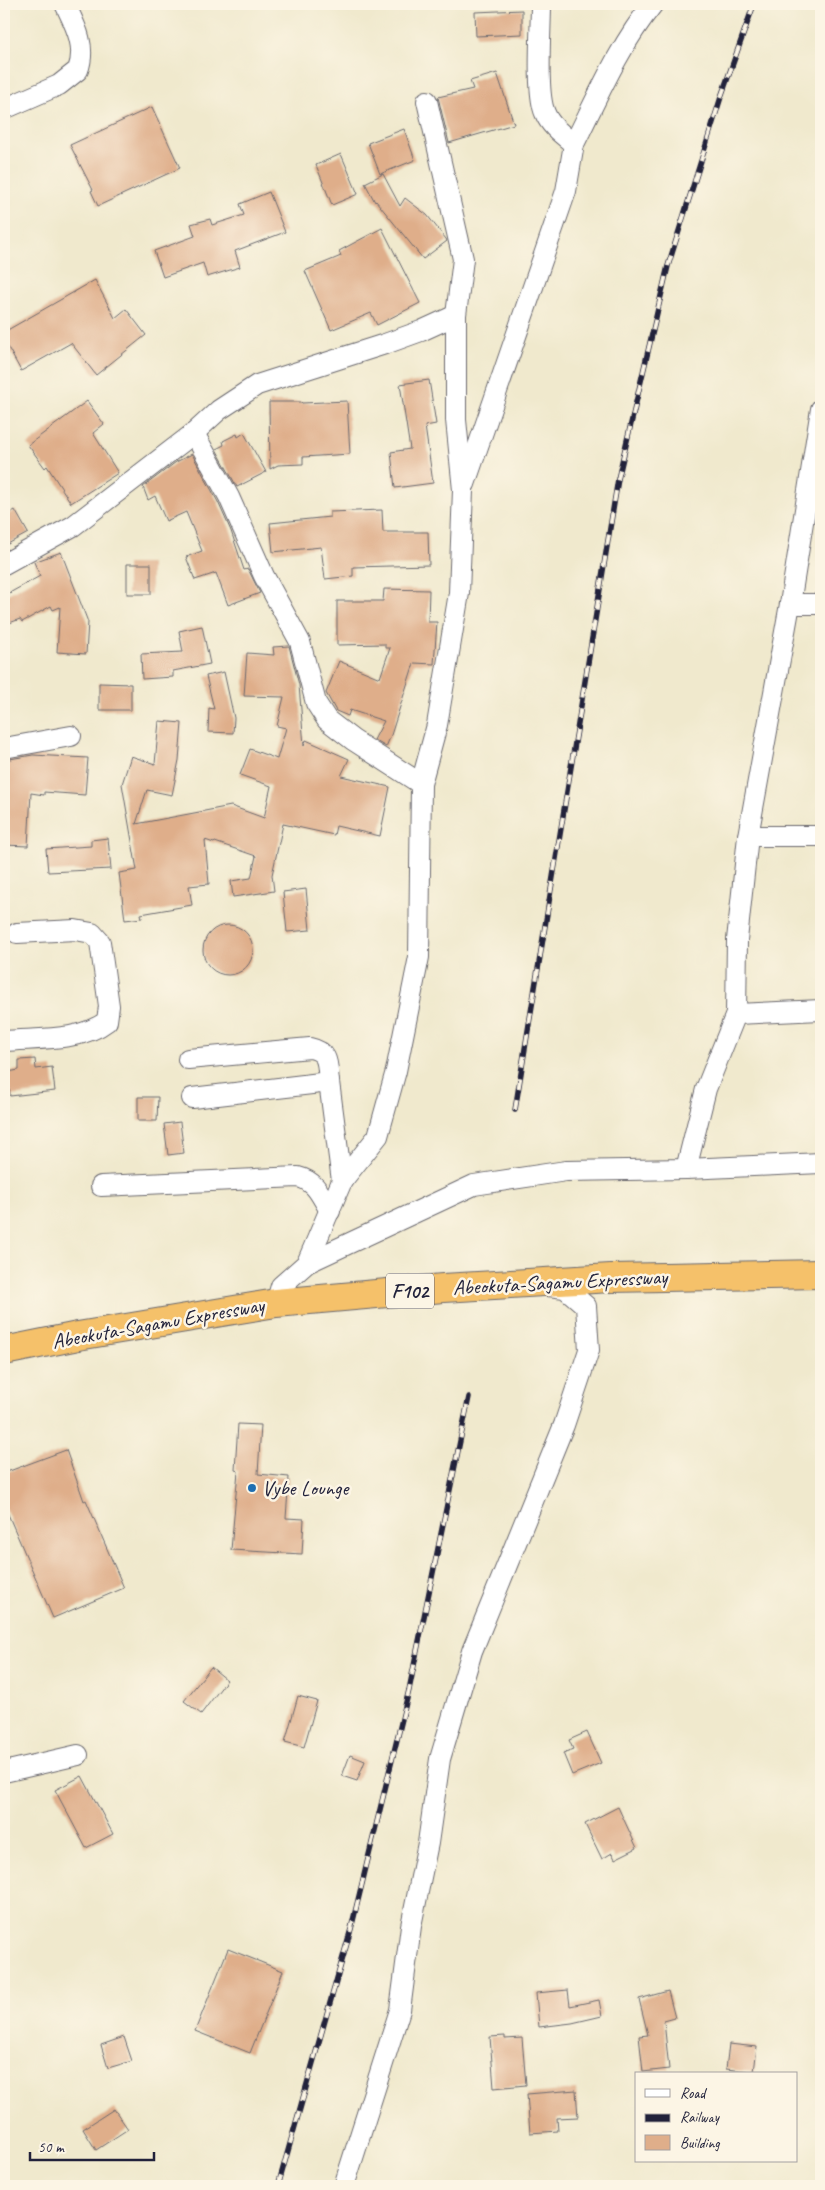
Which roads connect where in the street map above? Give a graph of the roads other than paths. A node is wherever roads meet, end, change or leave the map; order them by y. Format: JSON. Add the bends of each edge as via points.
{"nodes":[{"id":1,"x":65,"y":4,"type":"edge"},
{"id":2,"x":541,"y":4,"type":"edge"},
{"id":3,"x":653,"y":4,"type":"edge"},
{"id":4,"x":427,"y":101,"type":"dead end"},
{"id":5,"x":4,"y":109,"type":"edge"},
{"id":6,"x":574,"y":144,"type":"junction"},
{"id":7,"x":456,"y":315,"type":"junction"},
{"id":8,"x":821,"y":410,"type":"edge"},
{"id":9,"x":194,"y":433,"type":"junction"},
{"id":10,"x":463,"y":490,"type":"junction"},
{"id":11,"x":4,"y":564,"type":"edge"},
{"id":12,"x":790,"y":604,"type":"junction"},
{"id":13,"x":821,"y":604,"type":"edge"},
{"id":14,"x":71,"y":736,"type":"dead end"},
{"id":15,"x":4,"y":748,"type":"edge"},
{"id":16,"x":421,"y":784,"type":"junction"},
{"id":17,"x":748,"y":836,"type":"junction"},
{"id":18,"x":821,"y":836,"type":"edge"},
{"id":19,"x":16,"y":933,"type":"dead end"},
{"id":20,"x":821,"y":1010,"type":"edge"},
{"id":21,"x":736,"y":1014,"type":"junction"},
{"id":22,"x":4,"y":1041,"type":"edge"},
{"id":23,"x":188,"y":1059,"type":"dead end"},
{"id":24,"x":329,"y":1082,"type":"junction"},
{"id":25,"x":192,"y":1098,"type":"dead end"},
{"id":26,"x":821,"y":1163,"type":"edge"},
{"id":27,"x":686,"y":1169,"type":"junction"},
{"id":28,"x":342,"y":1181,"type":"junction"},
{"id":29,"x":101,"y":1186,"type":"dead end"},
{"id":30,"x":330,"y":1211,"type":"junction"},
{"id":31,"x":821,"y":1256,"type":"edge"},
{"id":32,"x":307,"y":1263,"type":"junction"},
{"id":33,"x":821,"y":1274,"type":"edge"},
{"id":34,"x":524,"y":1283,"type":"junction"},
{"id":35,"x":279,"y":1295,"type":"junction"},
{"id":36,"x":4,"y":1332,"type":"edge"},
{"id":37,"x":4,"y":1351,"type":"edge"},
{"id":38,"x":78,"y":1755,"type":"dead end"},
{"id":39,"x":4,"y":1772,"type":"edge"},
{"id":40,"x":344,"y":2186,"type":"edge"}],
"edges":[{"from":1,"to":5,"type":"street","via":[[83,49],[78,70],[59,85]]},
{"from":2,"to":6,"type":"street","via":[[540,97],[555,128]]},
{"from":3,"to":6,"type":"street","via":[[620,53]]},
{"from":4,"to":7,"type":"street","via":[[463,258]]},
{"from":6,"to":10,"type":"street","via":[[566,191]]},
{"from":7,"to":9,"type":"street","via":[[385,344],[257,385],[219,410]]},
{"from":7,"to":10,"type":"street","via":[[456,420]]},
{"from":8,"to":12,"type":"street"},
{"from":9,"to":11,"type":"street","via":[[73,526]]},
{"from":9,"to":16,"type":"street","via":[[300,642],[316,703],[327,720]]},
{"from":10,"to":16,"type":"street","via":[[459,593],[437,725]]},
{"from":12,"to":13,"type":"street"},
{"from":12,"to":17,"type":"street"},
{"from":14,"to":15,"type":"street"},
{"from":16,"to":28,"type":"street","via":[[418,957],[396,1070],[378,1136]]},
{"from":17,"to":18,"type":"street"},
{"from":17,"to":21,"type":"street","via":[[737,940]]},
{"from":19,"to":22,"type":"street","via":[[75,930],[92,933],[100,942],[109,1006],[107,1021],[96,1030],[78,1035]]},
{"from":20,"to":21,"type":"street"},
{"from":21,"to":27,"type":"street","via":[[706,1089]]},
{"from":23,"to":24,"type":"street","via":[[310,1048],[320,1050],[326,1057]]},
{"from":24,"to":25,"type":"street"},
{"from":24,"to":28,"type":"street"},
{"from":26,"to":27,"type":"street"},
{"from":27,"to":32,"type":"street","via":[[566,1171],[474,1184]]},
{"from":28,"to":30,"type":"street"},
{"from":29,"to":30,"type":"street","via":[[298,1177],[315,1186]]},
{"from":30,"to":32,"type":"street"},
{"from":31,"to":35,"type":"highway","name":"Abeokuta-Sagamu Expressway","number":"F102","via":[[609,1259],[522,1264],[391,1274]]},
{"from":32,"to":35,"type":"street"},
{"from":33,"to":34,"type":"highway","name":"Abeokuta-Sagamu Expressway","number":"F102"},
{"from":34,"to":35,"type":"highway","name":"Abeokuta-Sagamu Expressway","number":"F102"},
{"from":34,"to":40,"type":"street","via":[[565,1288],[586,1306],[589,1350],[564,1425],[472,1651],[440,1760],[400,2010]]},
{"from":35,"to":36,"type":"highway","name":"Abeokuta-Sagamu Expressway","number":"F102","via":[[145,1306]]},
{"from":35,"to":37,"type":"highway","name":"Abeokuta-Sagamu Expressway","number":"F102"},
{"from":38,"to":39,"type":"street"}]}
